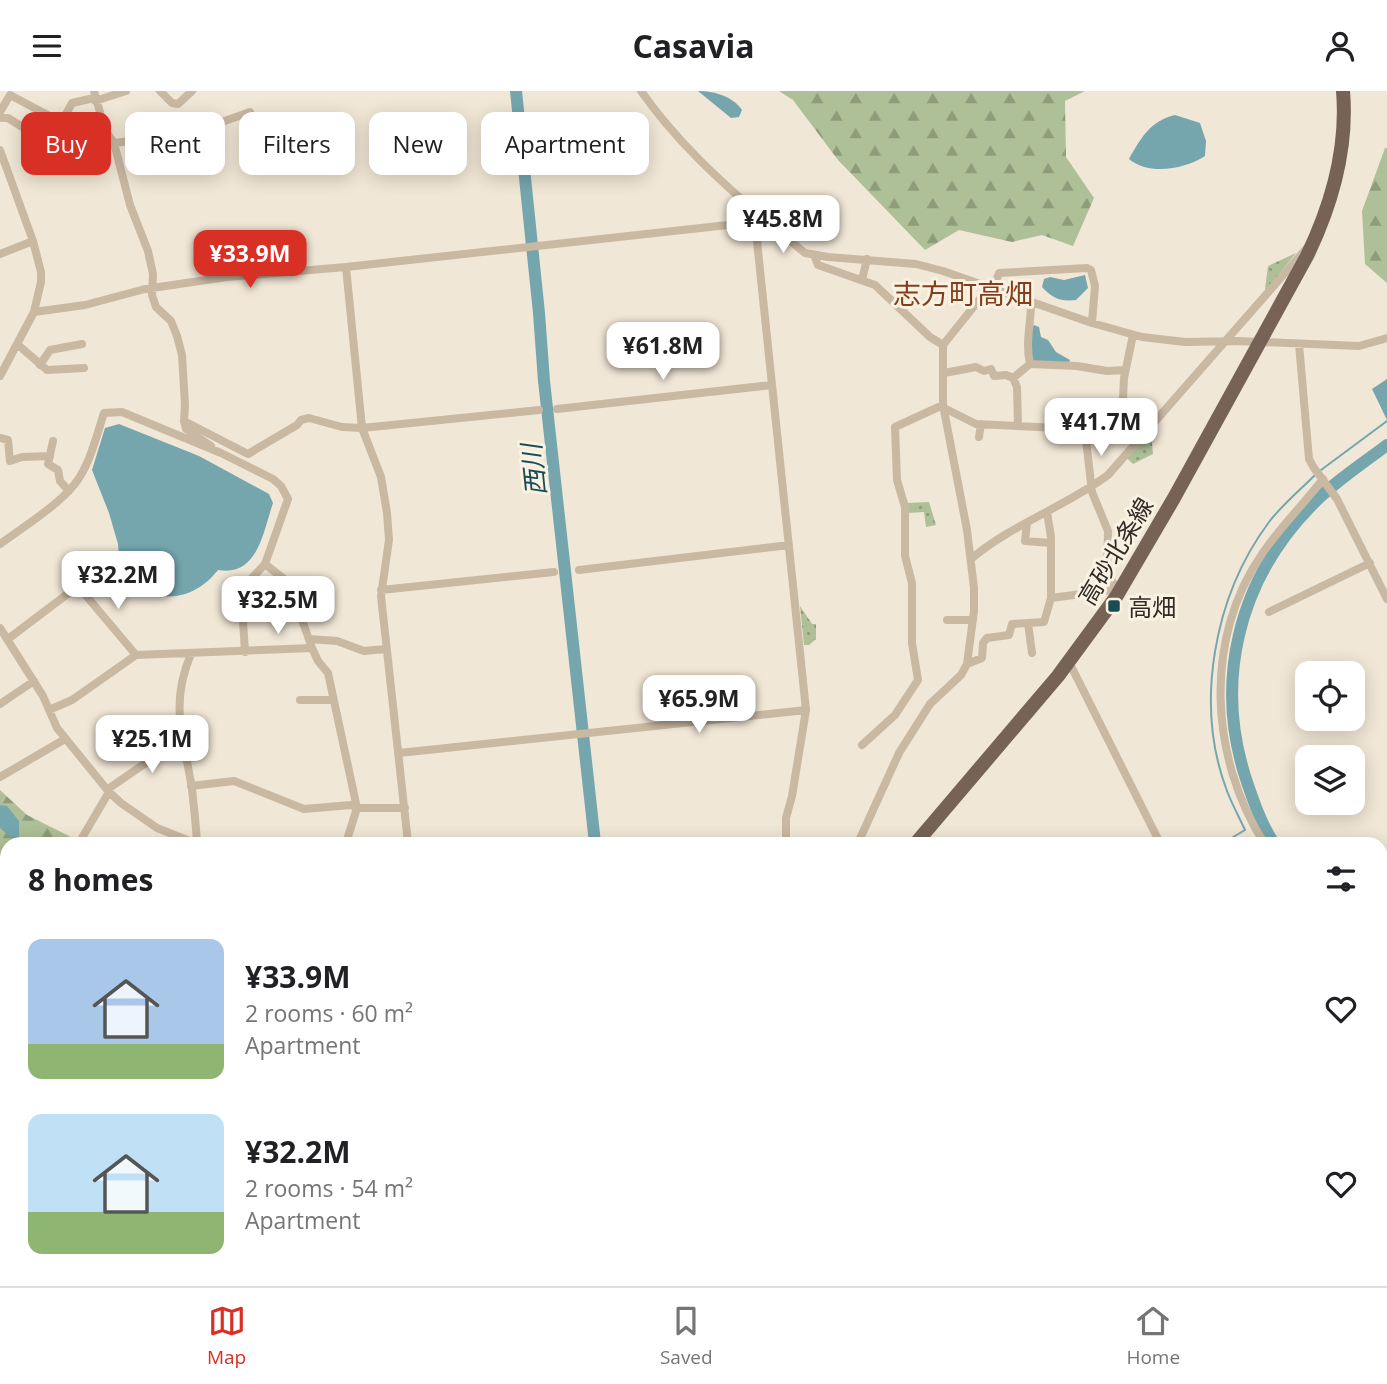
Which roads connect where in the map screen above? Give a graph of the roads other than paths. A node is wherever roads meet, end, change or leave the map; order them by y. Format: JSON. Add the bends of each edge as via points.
{"nodes":[{"id":1,"x":126,"y":91,"type":"edge"},
{"id":2,"x":160,"y":91,"type":"edge"},
{"id":3,"x":192,"y":91,"type":"edge"},
{"id":4,"x":640,"y":91,"type":"edge"},
{"id":5,"x":1343,"y":91,"type":"edge"},
{"id":6,"x":94,"y":97,"type":"edge"},
{"id":7,"x":0,"y":112,"type":"edge"},
{"id":8,"x":239,"y":116,"type":"edge"},
{"id":9,"x":0,"y":118,"type":"edge"},
{"id":10,"x":21,"y":127,"type":"edge"},
{"id":11,"x":114,"y":143,"type":"junction"},
{"id":12,"x":0,"y":150,"type":"edge"},
{"id":13,"x":764,"y":219,"type":"junction"},
{"id":14,"x":755,"y":222,"type":"junction"},
{"id":15,"x":33,"y":241,"type":"junction"},
{"id":16,"x":1313,"y":242,"type":"junction"},
{"id":17,"x":0,"y":254,"type":"edge"},
{"id":18,"x":814,"y":255,"type":"junction"},
{"id":19,"x":867,"y":259,"type":"junction"},
{"id":20,"x":346,"y":267,"type":"junction"},
{"id":21,"x":863,"y":280,"type":"junction"},
{"id":22,"x":989,"y":287,"type":"junction"},
{"id":23,"x":151,"y":288,"type":"junction"},
{"id":24,"x":1031,"y":303,"type":"junction"},
{"id":25,"x":34,"y":312,"type":"junction"},
{"id":26,"x":1092,"y":323,"type":"junction"},
{"id":27,"x":1133,"y":335,"type":"junction"},
{"id":28,"x":1387,"y":338,"type":"edge"},
{"id":29,"x":1225,"y":341,"type":"junction"},
{"id":30,"x":1259,"y":342,"type":"junction"},
{"id":31,"x":17,"y":344,"type":"junction"},
{"id":32,"x":82,"y":344,"type":"dead end"},
{"id":33,"x":1299,"y":344,"type":"junction"},
{"id":34,"x":943,"y":345,"type":"junction"},
{"id":35,"x":1030,"y":364,"type":"junction"},
{"id":36,"x":40,"y":365,"type":"junction"},
{"id":37,"x":84,"y":368,"type":"dead end"},
{"id":38,"x":1125,"y":370,"type":"junction"},
{"id":39,"x":944,"y":373,"type":"junction"},
{"id":40,"x":0,"y":376,"type":"edge"},
{"id":41,"x":1013,"y":378,"type":"junction"},
{"id":42,"x":772,"y":385,"type":"junction"},
{"id":43,"x":944,"y":406,"type":"junction"},
{"id":44,"x":557,"y":409,"type":"dead end"},
{"id":45,"x":539,"y":410,"type":"dead end"},
{"id":46,"x":1122,"y":419,"type":"junction"},
{"id":47,"x":184,"y":421,"type":"junction"},
{"id":48,"x":981,"y":424,"type":"junction"},
{"id":49,"x":1018,"y":425,"type":"junction"},
{"id":50,"x":1151,"y":427,"type":"junction"},
{"id":51,"x":362,"y":428,"type":"junction"},
{"id":52,"x":1085,"y":432,"type":"junction"},
{"id":53,"x":979,"y":437,"type":"dead end"},
{"id":54,"x":0,"y":438,"type":"edge"},
{"id":55,"x":53,"y":441,"type":"dead end"},
{"id":56,"x":216,"y":451,"type":"junction"},
{"id":57,"x":50,"y":456,"type":"junction"},
{"id":58,"x":1319,"y":474,"type":"junction"},
{"id":59,"x":1091,"y":488,"type":"junction"},
{"id":60,"x":69,"y":491,"type":"junction"},
{"id":61,"x":1047,"y":512,"type":"junction"},
{"id":62,"x":1027,"y":523,"type":"junction"},
{"id":63,"x":1051,"y":543,"type":"junction"},
{"id":64,"x":0,"y":544,"type":"edge"},
{"id":65,"x":789,"y":545,"type":"junction"},
{"id":66,"x":971,"y":559,"type":"junction"},
{"id":67,"x":1370,"y":563,"type":"junction"},
{"id":68,"x":265,"y":564,"type":"junction"},
{"id":69,"x":579,"y":570,"type":"dead end"},
{"id":70,"x":554,"y":572,"type":"dead end"},
{"id":71,"x":381,"y":590,"type":"junction"},
{"id":72,"x":1118,"y":593,"type":"junction"},
{"id":73,"x":1051,"y":599,"type":"junction"},
{"id":74,"x":1387,"y":599,"type":"edge"},
{"id":75,"x":1269,"y":612,"type":"dead end"},
{"id":76,"x":973,"y":620,"type":"junction"},
{"id":77,"x":947,"y":621,"type":"dead end"},
{"id":78,"x":1028,"y":623,"type":"junction"},
{"id":79,"x":0,"y":628,"type":"edge"},
{"id":80,"x":309,"y":639,"type":"junction"},
{"id":81,"x":8,"y":640,"type":"junction"},
{"id":82,"x":0,"y":645,"type":"edge"},
{"id":83,"x":312,"y":648,"type":"junction"},
{"id":84,"x":386,"y":649,"type":"junction"},
{"id":85,"x":245,"y":652,"type":"junction"},
{"id":86,"x":1032,"y":653,"type":"dead end"},
{"id":87,"x":191,"y":654,"type":"junction"},
{"id":88,"x":136,"y":655,"type":"junction"},
{"id":89,"x":1069,"y":661,"type":"junction"},
{"id":90,"x":967,"y":664,"type":"junction"},
{"id":91,"x":34,"y":681,"type":"junction"},
{"id":92,"x":300,"y":699,"type":"dead end"},
{"id":93,"x":332,"y":700,"type":"junction"},
{"id":94,"x":0,"y":704,"type":"edge"},
{"id":95,"x":49,"y":710,"type":"junction"},
{"id":96,"x":806,"y":710,"type":"junction"},
{"id":97,"x":182,"y":738,"type":"junction"},
{"id":98,"x":65,"y":739,"type":"junction"},
{"id":99,"x":862,"y":745,"type":"dead end"},
{"id":100,"x":399,"y":753,"type":"junction"},
{"id":101,"x":0,"y":777,"type":"edge"},
{"id":102,"x":191,"y":786,"type":"junction"},
{"id":103,"x":109,"y":790,"type":"junction"},
{"id":104,"x":405,"y":807,"type":"junction"},
{"id":105,"x":357,"y":808,"type":"junction"},
{"id":106,"x":82,"y":837,"type":"edge"},
{"id":107,"x":180,"y":837,"type":"edge"},
{"id":108,"x":195,"y":837,"type":"edge"},
{"id":109,"x":348,"y":837,"type":"edge"},
{"id":110,"x":408,"y":837,"type":"edge"},
{"id":111,"x":786,"y":837,"type":"edge"},
{"id":112,"x":861,"y":837,"type":"edge"},
{"id":113,"x":921,"y":837,"type":"edge"},
{"id":114,"x":1157,"y":837,"type":"edge"},
{"id":115,"x":1261,"y":837,"type":"edge"}],
"edges":[{"from":1,"to":6,"type":"street"},
{"from":2,"to":3,"type":"street","via":[[178,104]]},
{"from":4,"to":13,"type":"street","via":[[681,144]]},
{"from":5,"to":16,"type":"main road","name":"高砂北条線","via":[[1341,154]]},
{"from":6,"to":7,"type":"street","via":[[72,103],[64,118],[57,120],[10,95]]},
{"from":6,"to":11,"type":"street","via":[[104,130]]},
{"from":8,"to":11,"type":"street","via":[[219,123],[209,134],[177,145],[138,140]]},
{"from":9,"to":10,"type":"street"},
{"from":11,"to":23,"type":"street","via":[[148,251]]},
{"from":12,"to":15,"type":"street"},
{"from":13,"to":14,"type":"street"},
{"from":13,"to":18,"type":"street","via":[[796,247]]},
{"from":14,"to":20,"type":"street"},
{"from":14,"to":42,"type":"street"},
{"from":15,"to":17,"type":"street"},
{"from":15,"to":25,"type":"street","via":[[41,272]]},
{"from":16,"to":29,"type":"street"},
{"from":16,"to":30,"type":"main road","name":"高砂北条線"},
{"from":18,"to":19,"type":"street"},
{"from":18,"to":21,"type":"street","via":[[818,265]]},
{"from":19,"to":21,"type":"street"},
{"from":19,"to":22,"type":"street","via":[[916,264]]},
{"from":20,"to":23,"type":"street"},
{"from":20,"to":51,"type":"street"},
{"from":21,"to":34,"type":"street","via":[[875,285]]},
{"from":22,"to":24,"type":"street"},
{"from":22,"to":26,"type":"street","via":[[999,273],[1087,268],[1094,285]]},
{"from":22,"to":34,"type":"street"},
{"from":23,"to":25,"type":"street"},
{"from":23,"to":47,"type":"street","via":[[156,307],[171,321],[182,355]]},
{"from":24,"to":26,"type":"street"},
{"from":24,"to":35,"type":"street","via":[[1026,344]]},
{"from":25,"to":31,"type":"street"},
{"from":26,"to":27,"type":"street"},
{"from":27,"to":29,"type":"street","via":[[1163,341]]},
{"from":27,"to":38,"type":"street"},
{"from":28,"to":33,"type":"street","via":[[1359,346]]},
{"from":29,"to":30,"type":"street"},
{"from":29,"to":50,"type":"street"},
{"from":30,"to":33,"type":"street"},
{"from":30,"to":72,"type":"main road","name":"高砂北条線"},
{"from":31,"to":36,"type":"street"},
{"from":31,"to":40,"type":"street"},
{"from":32,"to":36,"type":"street","via":[[50,350]]},
{"from":33,"to":58,"type":"street","via":[[1310,459]]},
{"from":34,"to":39,"type":"street"},
{"from":35,"to":38,"type":"street"},
{"from":35,"to":41,"type":"street"},
{"from":36,"to":37,"type":"street","via":[[51,371]]},
{"from":38,"to":46,"type":"street"},
{"from":39,"to":41,"type":"street","via":[[976,367]]},
{"from":39,"to":43,"type":"street"},
{"from":41,"to":49,"type":"street"},
{"from":42,"to":44,"type":"street"},
{"from":42,"to":65,"type":"street"},
{"from":43,"to":48,"type":"street"},
{"from":43,"to":66,"type":"street"},
{"from":43,"to":99,"type":"street","via":[[895,427],[918,680],[895,715]]},
{"from":45,"to":51,"type":"street"},
{"from":46,"to":50,"type":"street","via":[[1142,415]]},
{"from":46,"to":52,"type":"street","via":[[1110,431]]},
{"from":47,"to":51,"type":"street","via":[[248,454],[309,418]]},
{"from":47,"to":56,"type":"street","via":[[186,429]]},
{"from":48,"to":49,"type":"street"},
{"from":48,"to":53,"type":"street"},
{"from":49,"to":52,"type":"street"},
{"from":50,"to":59,"type":"street"},
{"from":51,"to":71,"type":"street","via":[[381,477],[387,513]]},
{"from":52,"to":59,"type":"street"},
{"from":54,"to":57,"type":"street","via":[[8,440],[10,461]]},
{"from":55,"to":57,"type":"street"},
{"from":56,"to":60,"type":"street","via":[[113,411],[104,414],[85,467]]},
{"from":56,"to":68,"type":"street","via":[[273,479],[285,492],[284,515]]},
{"from":57,"to":60,"type":"street","via":[[49,466],[58,470]]},
{"from":58,"to":67,"type":"street"},
{"from":58,"to":115,"type":"street","via":[[1260,556],[1236,602],[1227,636],[1220,703],[1222,733],[1240,795]]},
{"from":59,"to":61,"type":"street"},
{"from":59,"to":72,"type":"street","via":[[1108,531],[1107,570]]},
{"from":60,"to":64,"type":"street"},
{"from":61,"to":62,"type":"street"},
{"from":61,"to":63,"type":"street"},
{"from":62,"to":63,"type":"street","via":[[1026,541]]},
{"from":62,"to":66,"type":"street","via":[[990,542]]},
{"from":63,"to":73,"type":"street"},
{"from":65,"to":69,"type":"street"},
{"from":65,"to":96,"type":"street"},
{"from":66,"to":76,"type":"street"},
{"from":67,"to":74,"type":"street"},
{"from":67,"to":75,"type":"street"},
{"from":68,"to":80,"type":"street","via":[[289,583]]},
{"from":68,"to":85,"type":"street","via":[[241,590]]},
{"from":70,"to":71,"type":"street"},
{"from":71,"to":84,"type":"street"},
{"from":72,"to":73,"type":"street","via":[[1112,590]]},
{"from":72,"to":89,"type":"main road","name":"高砂北条線"},
{"from":73,"to":78,"type":"street","via":[[1044,622]]},
{"from":76,"to":77,"type":"street"},
{"from":76,"to":90,"type":"street"},
{"from":78,"to":86,"type":"street"},
{"from":78,"to":90,"type":"street","via":[[1012,624],[1009,635],[987,638],[982,657]]},
{"from":79,"to":81,"type":"street"},
{"from":80,"to":83,"type":"street"},
{"from":80,"to":84,"type":"street","via":[[337,641],[364,651]]},
{"from":81,"to":82,"type":"street"},
{"from":81,"to":88,"type":"street","via":[[78,586]]},
{"from":81,"to":91,"type":"street"},
{"from":83,"to":85,"type":"street"},
{"from":83,"to":93,"type":"street","via":[[328,673]]},
{"from":84,"to":100,"type":"street"},
{"from":85,"to":87,"type":"street"},
{"from":87,"to":88,"type":"street"},
{"from":87,"to":97,"type":"street","via":[[178,704]]},
{"from":88,"to":95,"type":"street"},
{"from":89,"to":113,"type":"main road","name":"高砂北条線"},
{"from":89,"to":114,"type":"street"},
{"from":90,"to":112,"type":"street","via":[[930,704],[899,753]]},
{"from":91,"to":94,"type":"street"},
{"from":91,"to":95,"type":"street"},
{"from":92,"to":93,"type":"street"},
{"from":93,"to":105,"type":"street"},
{"from":95,"to":98,"type":"street"},
{"from":96,"to":100,"type":"street"},
{"from":96,"to":111,"type":"street"},
{"from":97,"to":102,"type":"street"},
{"from":97,"to":103,"type":"street"},
{"from":98,"to":101,"type":"street"},
{"from":98,"to":103,"type":"street"},
{"from":100,"to":104,"type":"street"},
{"from":102,"to":105,"type":"street","via":[[234,781],[304,809]]},
{"from":102,"to":108,"type":"street"},
{"from":103,"to":106,"type":"street"},
{"from":103,"to":107,"type":"street","via":[[157,828]]},
{"from":104,"to":105,"type":"street"},
{"from":104,"to":110,"type":"street"},
{"from":105,"to":109,"type":"street"}]}
